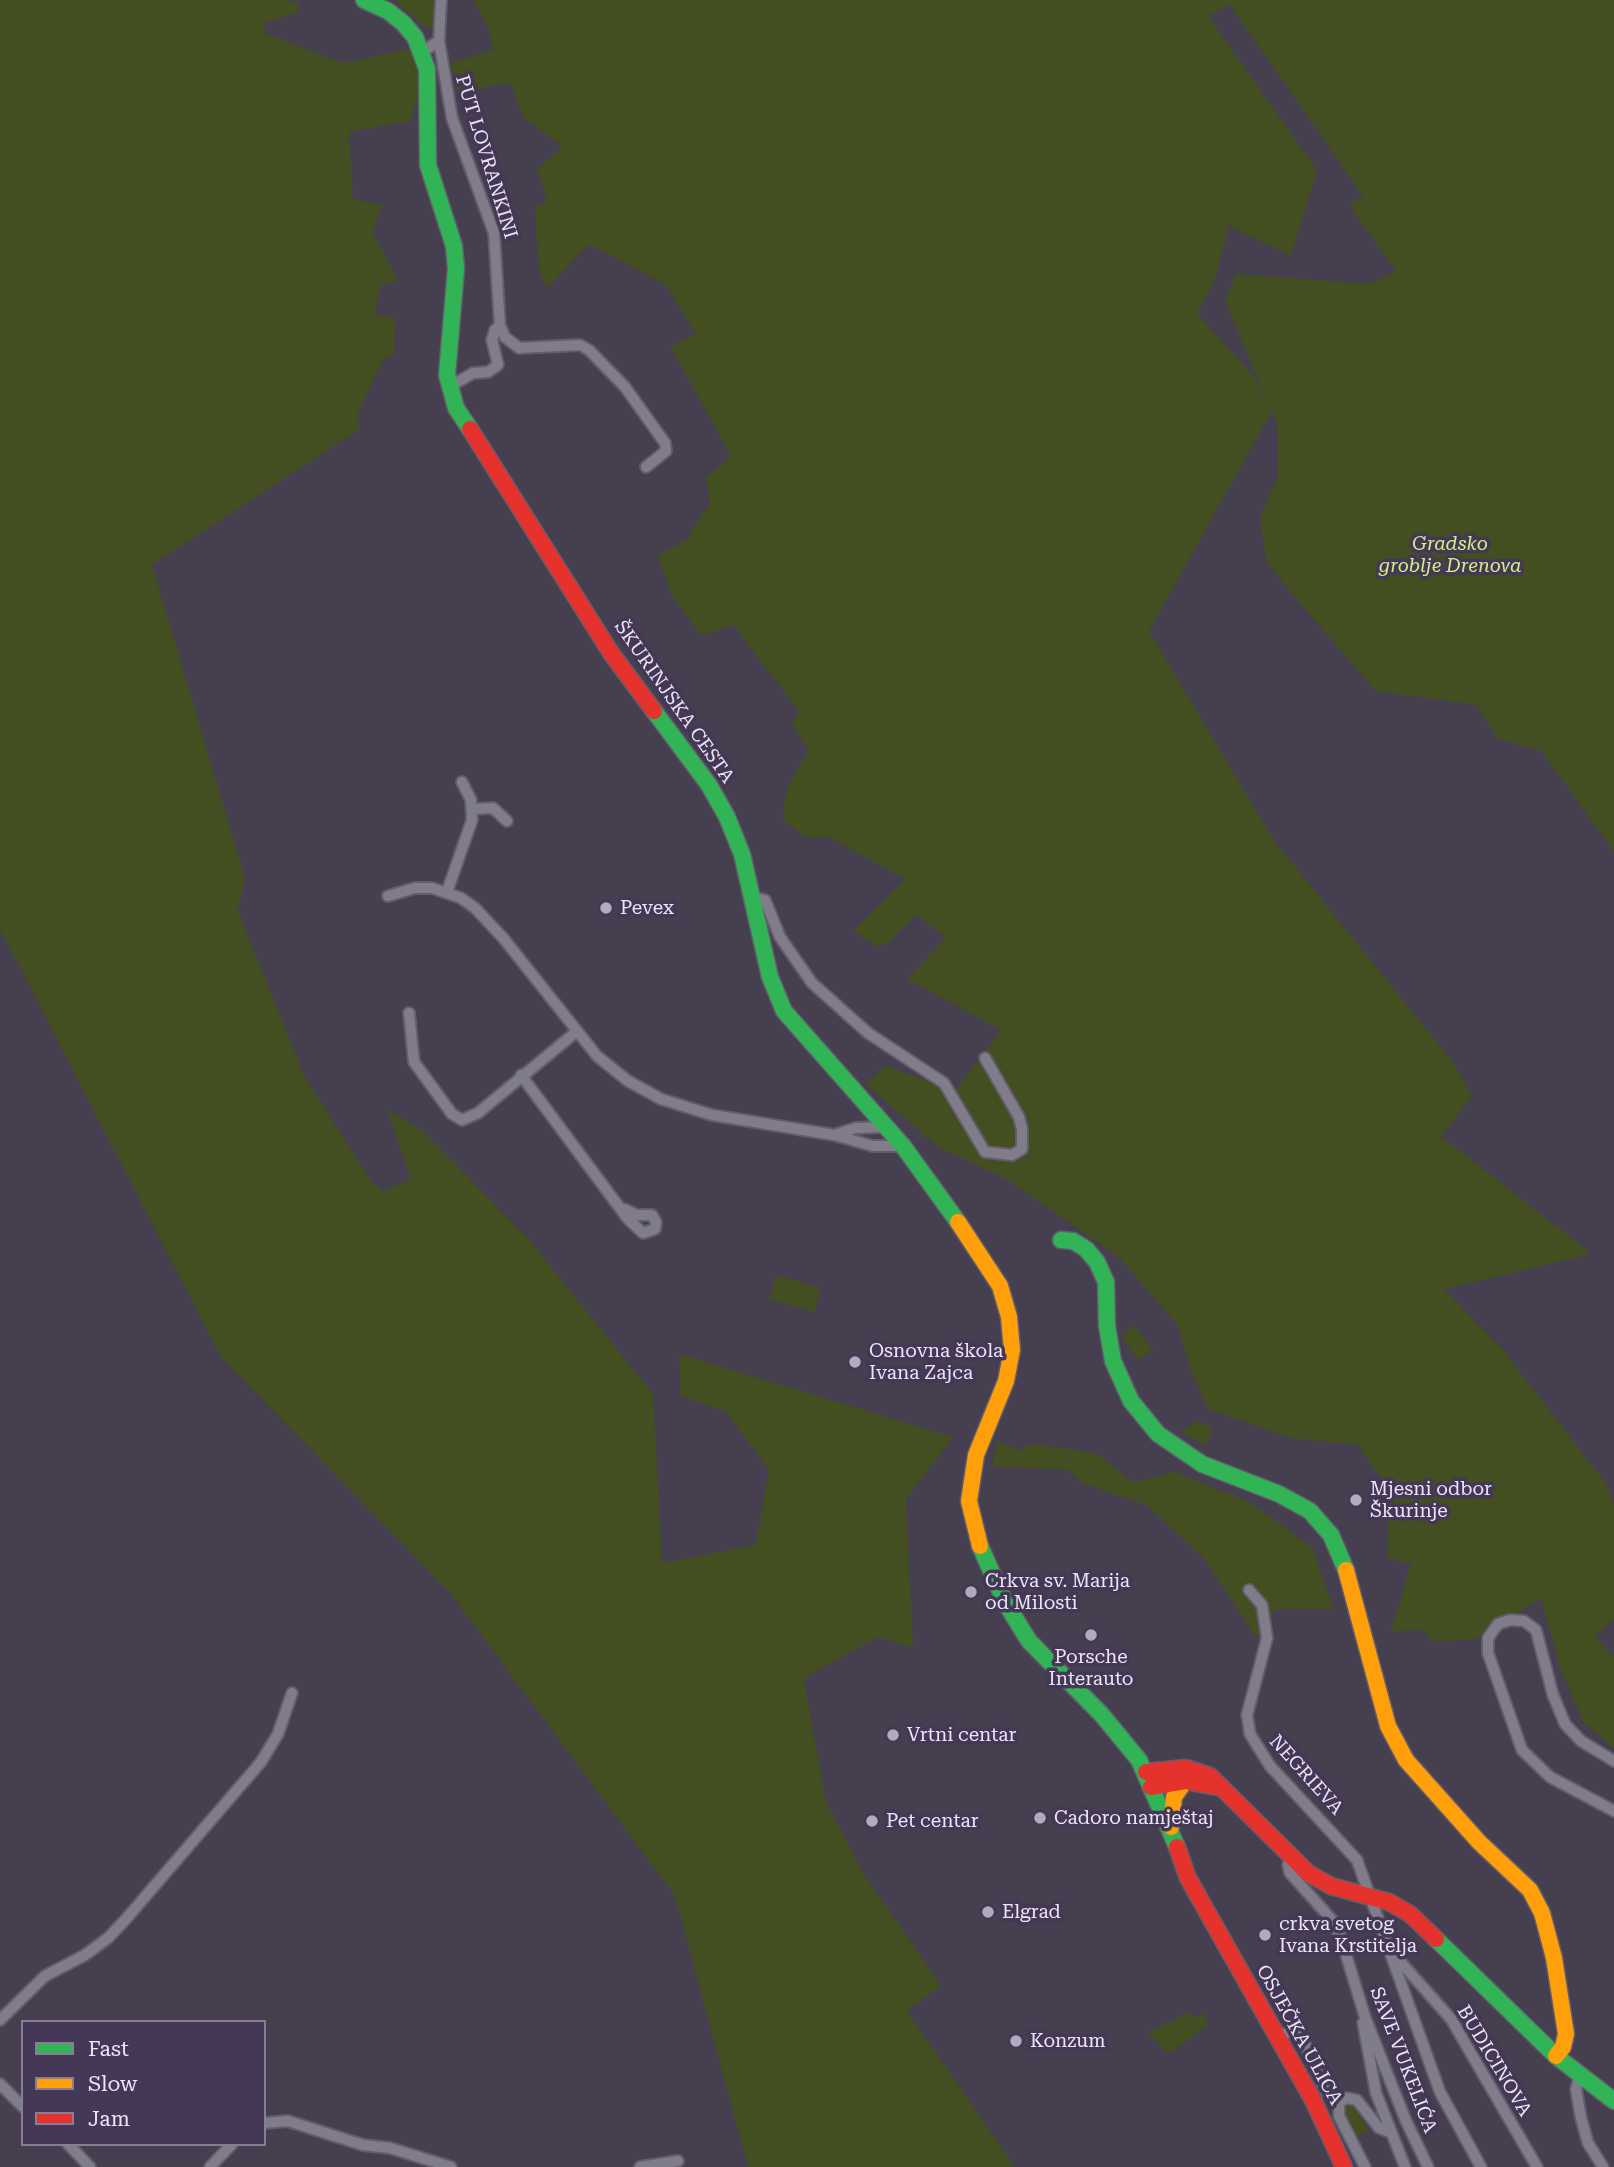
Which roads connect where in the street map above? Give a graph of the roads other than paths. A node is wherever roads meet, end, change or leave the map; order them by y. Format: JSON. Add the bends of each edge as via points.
{"nodes":[{"id":1,"x":364,"y":0,"type":"edge"},
{"id":2,"x":441,"y":0,"type":"edge"},
{"id":3,"x":439,"y":41,"type":"junction"},
{"id":4,"x":422,"y":52,"type":"junction"},
{"id":5,"x":500,"y":326,"type":"junction"},
{"id":6,"x":449,"y":387,"type":"junction"},
{"id":7,"x":646,"y":467,"type":"dead end"},
{"id":8,"x":462,"y":782,"type":"dead end"},
{"id":9,"x":472,"y":809,"type":"junction"},
{"id":10,"x":507,"y":821,"type":"dead end"},
{"id":11,"x":447,"y":892,"type":"junction"},
{"id":12,"x":388,"y":896,"type":"dead end"},
{"id":13,"x":752,"y":897,"type":"junction"},
{"id":14,"x":409,"y":1013,"type":"dead end"},
{"id":15,"x":576,"y":1032,"type":"junction"},
{"id":16,"x":985,"y":1058,"type":"dead end"},
{"id":17,"x":521,"y":1075,"type":"junction"},
{"id":18,"x":864,"y":1101,"type":"junction"},
{"id":19,"x":886,"y":1127,"type":"junction"},
{"id":20,"x":856,"y":1128,"type":"junction"},
{"id":21,"x":834,"y":1135,"type":"junction"},
{"id":22,"x":903,"y":1146,"type":"junction"},
{"id":23,"x":624,"y":1209,"type":"dead end"},
{"id":24,"x":1061,"y":1240,"type":"dead end"},
{"id":25,"x":1249,"y":1590,"type":"dead end"},
{"id":26,"x":292,"y":1693,"type":"dead end"},
{"id":27,"x":1614,"y":1761,"type":"edge"},
{"id":28,"x":1148,"y":1780,"type":"junction"},
{"id":29,"x":1185,"y":1781,"type":"junction"},
{"id":30,"x":1222,"y":1789,"type":"junction"},
{"id":31,"x":1614,"y":1811,"type":"edge"},
{"id":32,"x":1171,"y":1830,"type":"junction"},
{"id":33,"x":1292,"y":1859,"type":"junction"},
{"id":34,"x":1369,"y":1896,"type":"junction"},
{"id":35,"x":1387,"y":1945,"type":"junction"},
{"id":36,"x":1365,"y":2017,"type":"junction"},
{"id":37,"x":0,"y":2020,"type":"edge"},
{"id":38,"x":1284,"y":2034,"type":"dead end"},
{"id":39,"x":1556,"y":2056,"type":"junction"},
{"id":40,"x":1580,"y":2076,"type":"junction"},
{"id":41,"x":0,"y":2084,"type":"edge"},
{"id":42,"x":1325,"y":2091,"type":"dead end"},
{"id":43,"x":1614,"y":2101,"type":"edge"},
{"id":44,"x":21,"y":2105,"type":"edge"},
{"id":45,"x":266,"y":2123,"type":"edge"},
{"id":46,"x":1390,"y":2132,"type":"junction"},
{"id":47,"x":70,"y":2146,"type":"edge"},
{"id":48,"x":230,"y":2146,"type":"edge"},
{"id":49,"x":678,"y":2161,"type":"dead end"},
{"id":50,"x":432,"y":2163,"type":"edge"},
{"id":51,"x":90,"y":2167,"type":"edge"},
{"id":52,"x":210,"y":2167,"type":"edge"},
{"id":53,"x":451,"y":2167,"type":"edge"},
{"id":54,"x":640,"y":2167,"type":"edge"},
{"id":55,"x":1344,"y":2167,"type":"edge"},
{"id":56,"x":1365,"y":2167,"type":"edge"},
{"id":57,"x":1405,"y":2167,"type":"edge"},
{"id":58,"x":1428,"y":2167,"type":"edge"},
{"id":59,"x":1481,"y":2167,"type":"edge"},
{"id":60,"x":1537,"y":2167,"type":"edge"},
{"id":61,"x":1603,"y":2167,"type":"edge"}],
"edges":[{"from":1,"to":4,"type":"street","name":"ŠKURINJSKA CESTA","via":[[403,23]]},
{"from":2,"to":3,"type":"street","name":"PUT LOVRANKINI"},
{"from":3,"to":4,"type":"street"},
{"from":3,"to":5,"type":"street","name":"PUT LOVRANKINI","via":[[452,118],[495,233]]},
{"from":4,"to":6,"type":"street","name":"ŠKURINJSKA CESTA","via":[[429,81],[428,165],[454,246],[456,269]]},
{"from":5,"to":6,"type":"street","name":"PUT LOVRANKINI","via":[[492,340],[498,365]]},
{"from":5,"to":7,"type":"street","via":[[508,341],[519,348],[580,345],[589,350],[625,387],[666,443],[666,452]]},
{"from":6,"to":13,"type":"street","name":"ŠKURINJSKA CESTA","via":[[456,408],[611,653],[709,785],[736,835]]},
{"from":8,"to":9,"type":"street"},
{"from":9,"to":10,"type":"street","via":[[493,808]]},
{"from":9,"to":11,"type":"street","via":[[469,834]]},
{"from":11,"to":12,"type":"street","via":[[415,888]]},
{"from":11,"to":15,"type":"street","via":[[489,920]]},
{"from":13,"to":16,"type":"street","via":[[765,900],[780,937],[812,983],[868,1033],[944,1083],[985,1152],[1012,1155],[1022,1149],[1019,1117]]},
{"from":13,"to":18,"type":"street","name":"ŠKURINJSKA CESTA","via":[[770,977],[785,1010]]},
{"from":14,"to":17,"type":"street","via":[[414,1062],[452,1114],[462,1120],[478,1113]]},
{"from":15,"to":17,"type":"street"},
{"from":15,"to":21,"type":"street","via":[[612,1069],[661,1099],[712,1115]]},
{"from":17,"to":23,"type":"street"},
{"from":18,"to":19,"type":"street","name":"ŠKURINJSKA CESTA"},
{"from":18,"to":20,"type":"street"},
{"from":19,"to":20,"type":"street"},
{"from":19,"to":22,"type":"street","name":"ŠKURINJSKA CESTA"},
{"from":20,"to":21,"type":"street"},
{"from":21,"to":22,"type":"street","via":[[873,1146]]},
{"from":22,"to":28,"type":"street","name":"ŠKURINJSKA CESTA","via":[[983,1257],[1000,1286],[1009,1317],[1012,1350],[1006,1381],[976,1455],[970,1487],[969,1502],[982,1551],[1029,1641],[1118,1733]]},
{"from":24,"to":39,"type":"street","via":[[1073,1241],[1097,1262],[1105,1282],[1112,1361],[1131,1401],[1158,1434],[1202,1465],[1310,1511],[1331,1535],[1351,1580],[1388,1726],[1406,1760],[1530,1890],[1542,1913],[1566,2034]]},
{"from":25,"to":34,"type":"street","name":"NEGRIEVA","via":[[1262,1605],[1267,1638],[1247,1715],[1250,1734],[1270,1766],[1349,1848]]},
{"from":26,"to":37,"type":"street","via":[[278,1734],[261,1762],[126,1919],[85,1955],[45,1976]]},
{"from":27,"to":31,"type":"street","via":[[1581,1741],[1565,1724],[1536,1630],[1524,1621],[1498,1624],[1488,1638],[1488,1653],[1522,1749],[1550,1777]]},
{"from":28,"to":29,"type":"street"},
{"from":28,"to":30,"type":"street","via":[[1172,1768],[1199,1770]]},
{"from":28,"to":32,"type":"street","name":"OSJEČKA ULICA"},
{"from":29,"to":30,"type":"street"},
{"from":29,"to":32,"type":"street","via":[[1174,1797]]},
{"from":30,"to":33,"type":"street"},
{"from":32,"to":55,"type":"street","name":"OSJEČKA ULICA","via":[[1188,1878],[1314,2100]]},
{"from":33,"to":34,"type":"street","via":[[1322,1882]]},
{"from":33,"to":36,"type":"street","name":"SAVE VUKELIĆA","via":[[1290,1873],[1333,1921],[1341,1938]]},
{"from":34,"to":35,"type":"street","name":"NEGRIEVA"},
{"from":34,"to":39,"type":"street","via":[[1410,1913]]},
{"from":35,"to":59,"type":"street","name":"NEGRIEVA","via":[[1440,2091]]},
{"from":35,"to":60,"type":"street","name":"BUDICINOVA","via":[[1451,2019]]},
{"from":36,"to":46,"type":"street","via":[[1377,2093]]},
{"from":36,"to":58,"type":"street","name":"SAVE VUKELIĆA"},
{"from":38,"to":42,"type":"street","via":[[1298,2028],[1308,2067]]},
{"from":39,"to":40,"type":"street"},
{"from":40,"to":43,"type":"street"},
{"from":40,"to":61,"type":"street","via":[[1576,2089],[1581,2118],[1588,2143]]},
{"from":41,"to":44,"type":"street"},
{"from":45,"to":50,"type":"street","via":[[288,2121]]},
{"from":46,"to":56,"type":"street","via":[[1379,2128],[1357,2100],[1339,2102],[1339,2116]]},
{"from":46,"to":57,"type":"street"},
{"from":47,"to":51,"type":"street"},
{"from":48,"to":52,"type":"street"},
{"from":49,"to":54,"type":"street"},
{"from":50,"to":53,"type":"street"}]}
